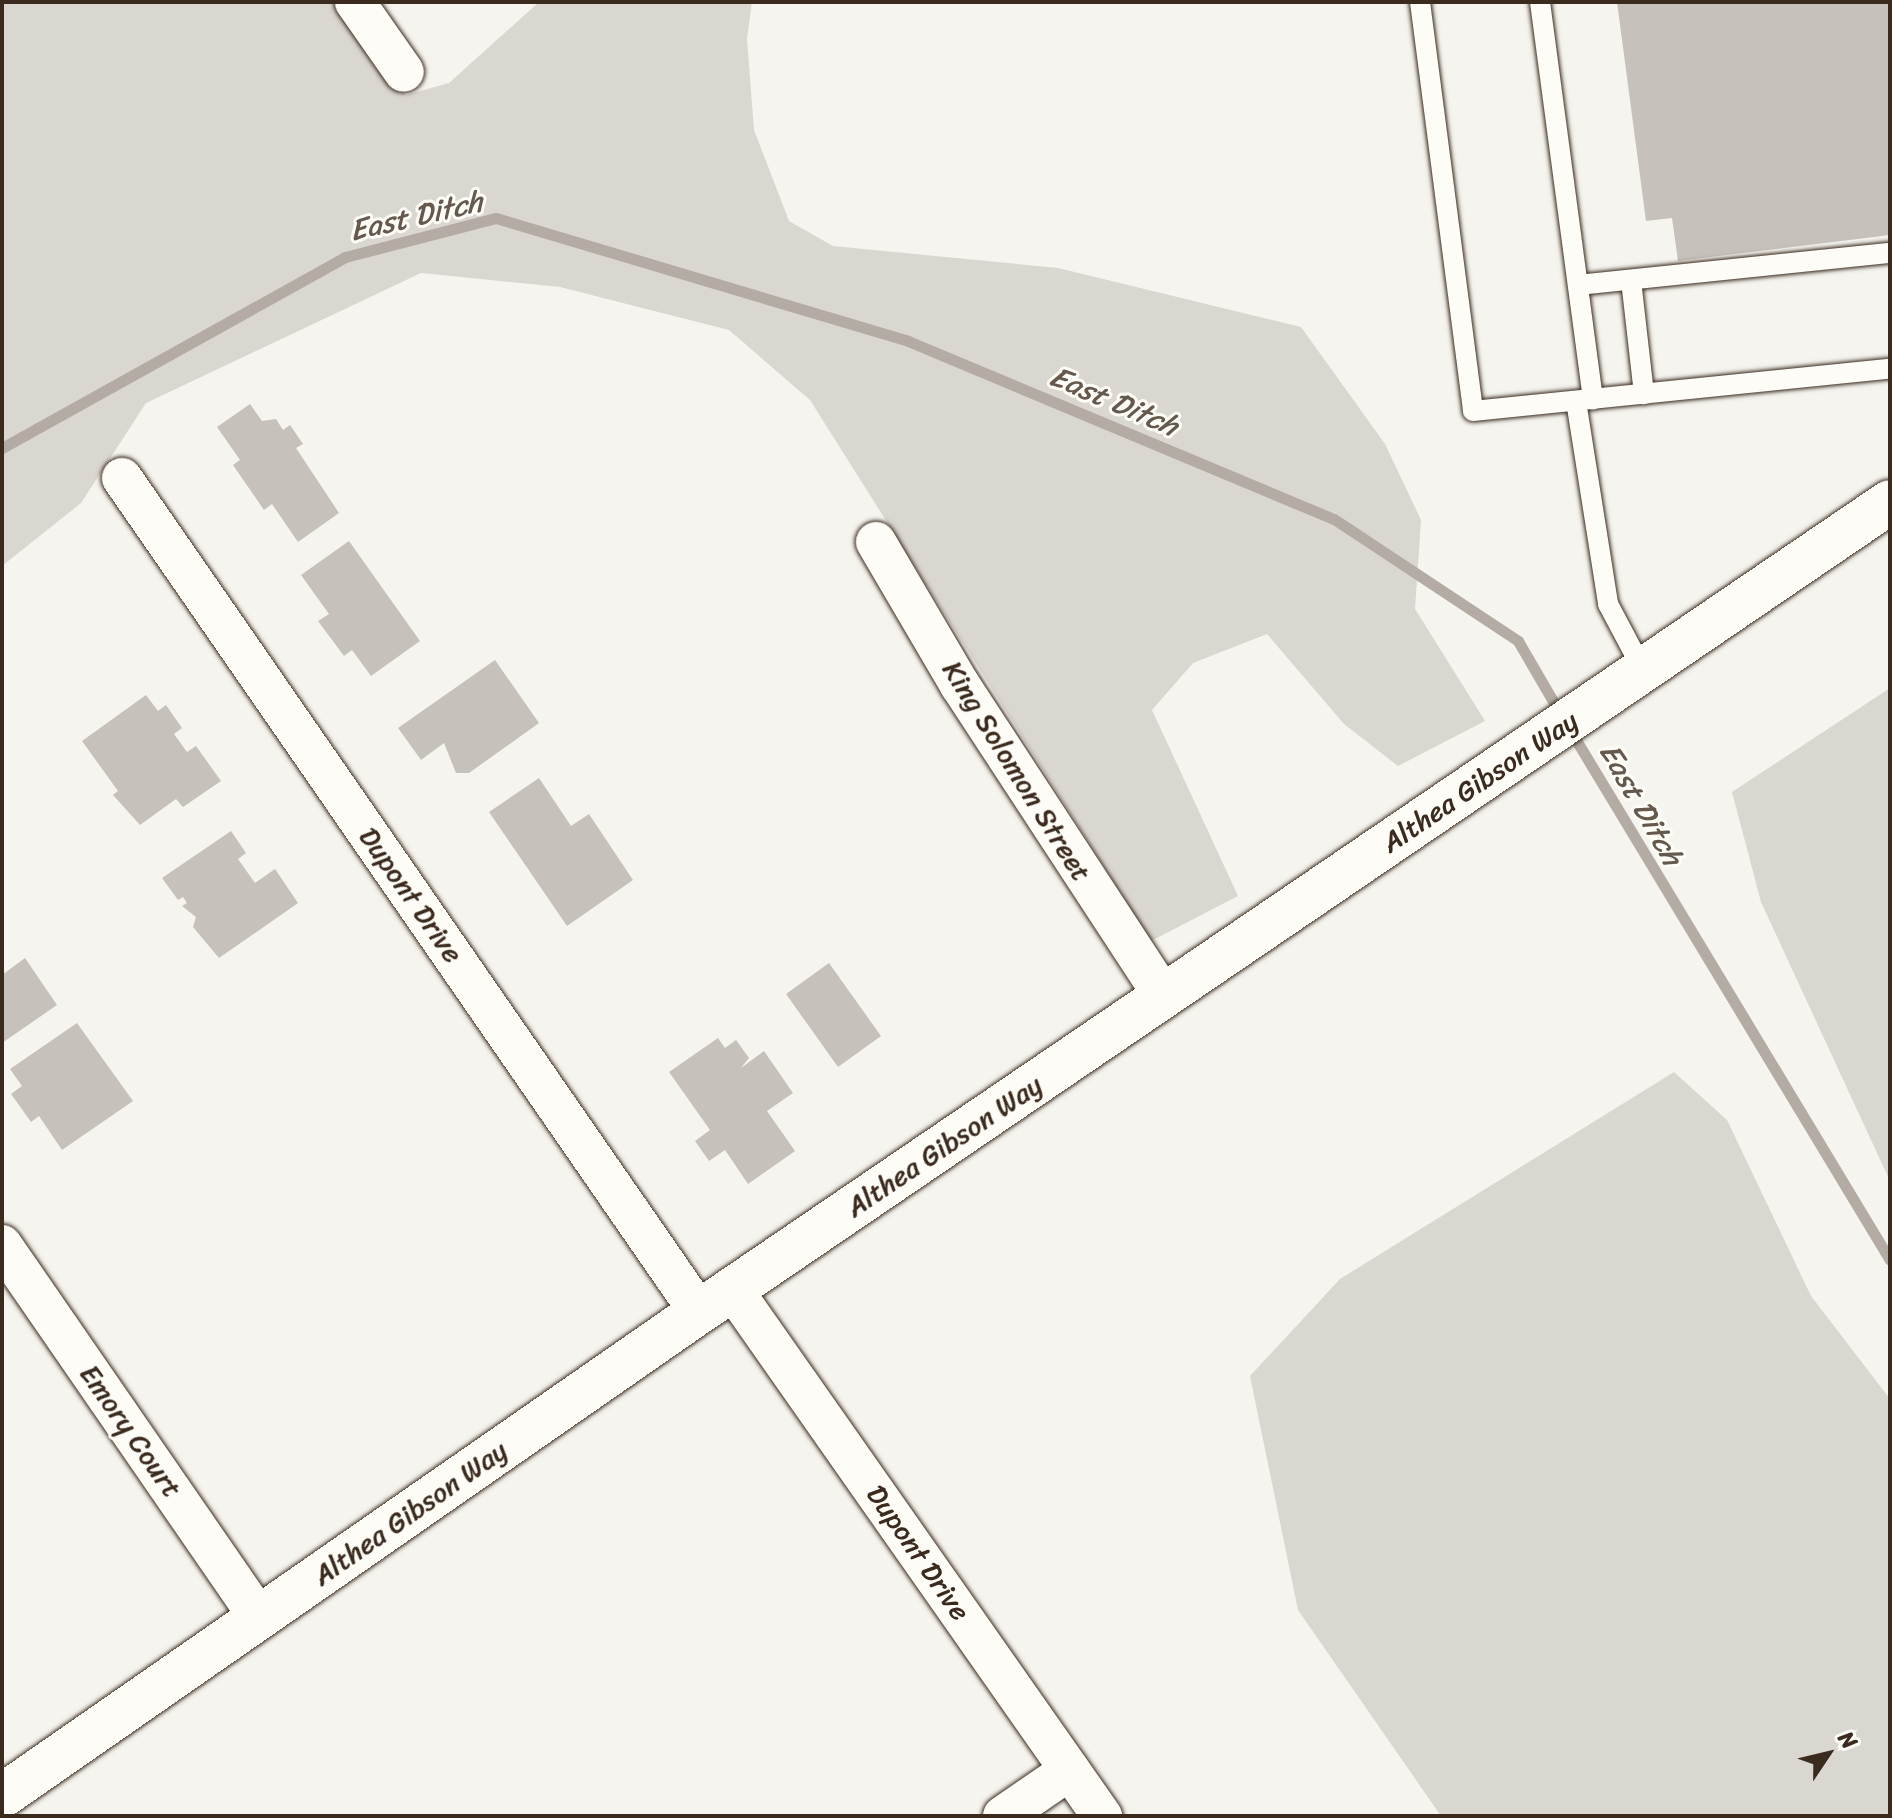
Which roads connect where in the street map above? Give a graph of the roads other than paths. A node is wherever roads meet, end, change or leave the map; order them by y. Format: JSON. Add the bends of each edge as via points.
{"nodes":[{"id":1,"x":355,"y":2,"type":"edge"},
{"id":2,"x":1420,"y":2,"type":"edge"},
{"id":3,"x":1540,"y":2,"type":"edge"},
{"id":4,"x":404,"y":72,"type":"dead end"},
{"id":5,"x":1890,"y":253,"type":"edge"},
{"id":6,"x":1631,"y":280,"type":"junction"},
{"id":7,"x":1578,"y":285,"type":"junction"},
{"id":8,"x":1890,"y":369,"type":"edge"},
{"id":9,"x":1644,"y":394,"type":"junction"},
{"id":10,"x":1585,"y":400,"type":"junction"},
{"id":11,"x":122,"y":478,"type":"dead end"},
{"id":12,"x":1890,"y":502,"type":"edge"},
{"id":13,"x":876,"y":542,"type":"dead end"},
{"id":14,"x":1643,"y":670,"type":"junction"},
{"id":15,"x":1164,"y":997,"type":"junction"},
{"id":16,"x":2,"y":1245,"type":"edge"},
{"id":17,"x":716,"y":1301,"type":"junction"},
{"id":18,"x":259,"y":1617,"type":"junction"},
{"id":19,"x":1070,"y":1770,"type":"junction"},
{"id":20,"x":2,"y":1796,"type":"edge"},
{"id":21,"x":1003,"y":1816,"type":"edge"},
{"id":22,"x":1102,"y":1816,"type":"edge"}],
"edges":[{"from":1,"to":4,"type":"street"},
{"from":2,"to":10,"type":"lane","via":[[1473,411]]},
{"from":3,"to":7,"type":"lane"},
{"from":5,"to":6,"type":"lane"},
{"from":6,"to":7,"type":"lane"},
{"from":6,"to":9,"type":"lane"},
{"from":7,"to":10,"type":"lane"},
{"from":8,"to":9,"type":"lane"},
{"from":9,"to":10,"type":"lane"},
{"from":10,"to":14,"type":"lane","via":[[1608,604]]},
{"from":11,"to":17,"type":"street","name":"Dupont Drive"},
{"from":12,"to":14,"type":"street","name":"Althea Gibson Way"},
{"from":13,"to":15,"type":"street","name":"King Solomon Street","via":[[960,685]]},
{"from":14,"to":15,"type":"street","name":"Althea Gibson Way"},
{"from":15,"to":17,"type":"street","name":"Althea Gibson Way"},
{"from":16,"to":18,"type":"street","name":"Emory Court"},
{"from":17,"to":18,"type":"street","name":"Althea Gibson Way"},
{"from":17,"to":19,"type":"street","name":"Dupont Drive"},
{"from":18,"to":20,"type":"street","name":"Althea Gibson Way"},
{"from":19,"to":21,"type":"street"},
{"from":19,"to":22,"type":"street","name":"Dupont Drive"}]}
